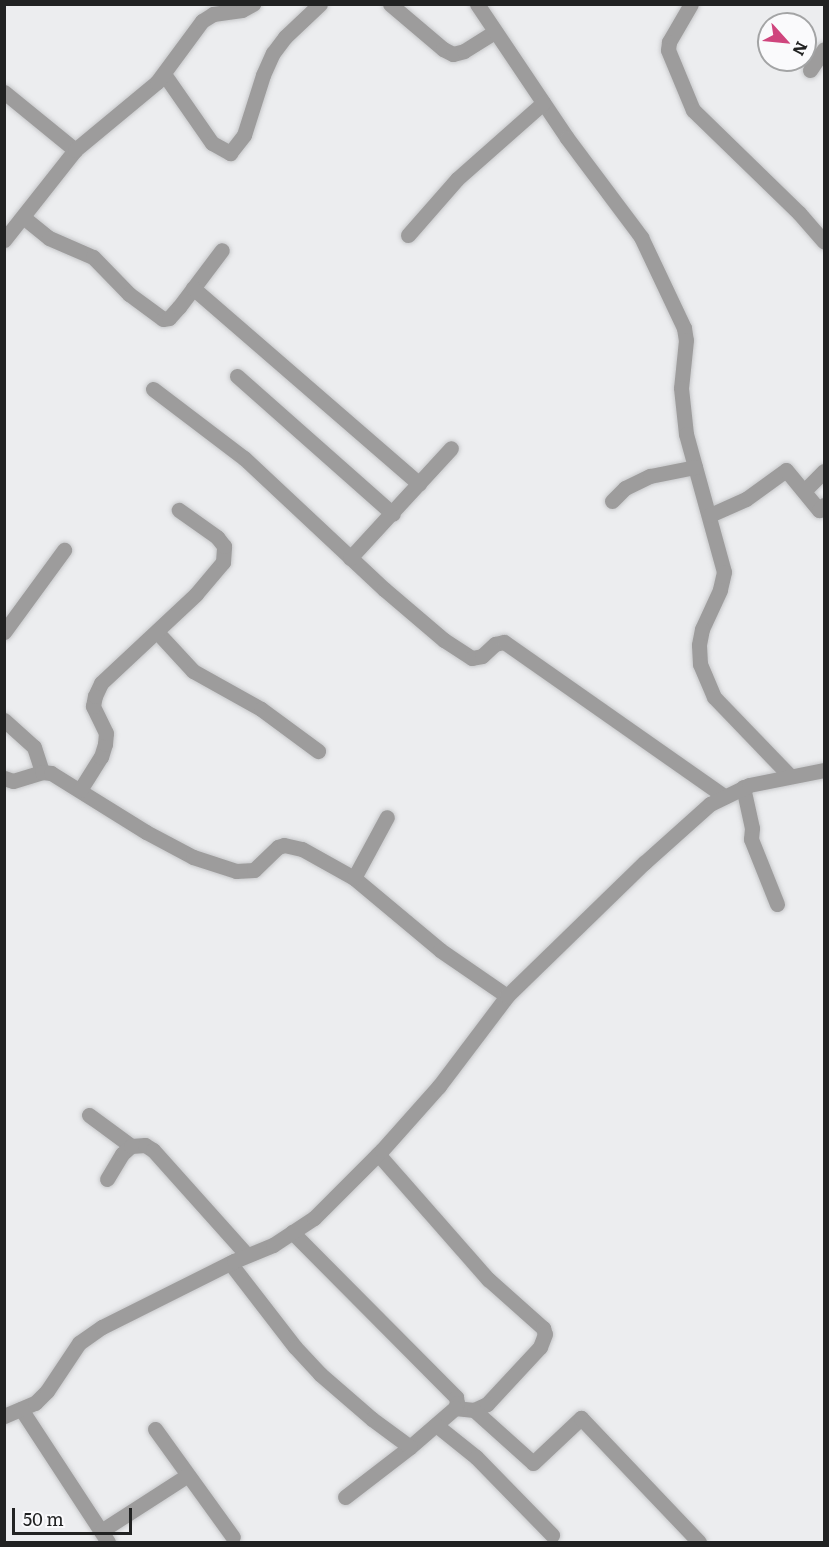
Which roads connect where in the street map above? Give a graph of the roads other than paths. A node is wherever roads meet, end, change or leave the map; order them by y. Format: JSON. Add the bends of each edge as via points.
{"nodes":[{"id":1,"x":253,"y":4,"type":"edge"},
{"id":2,"x":320,"y":4,"type":"edge"},
{"id":3,"x":390,"y":4,"type":"edge"},
{"id":4,"x":477,"y":4,"type":"edge"},
{"id":5,"x":691,"y":4,"type":"edge"},
{"id":6,"x":221,"y":9,"type":"edge"},
{"id":7,"x":495,"y":32,"type":"junction"},
{"id":8,"x":164,"y":74,"type":"junction"},
{"id":9,"x":4,"y":92,"type":"edge"},
{"id":10,"x":543,"y":103,"type":"junction"},
{"id":11,"x":75,"y":150,"type":"junction"},
{"id":12,"x":23,"y":217,"type":"junction"},
{"id":13,"x":408,"y":235,"type":"dead end"},
{"id":14,"x":4,"y":240,"type":"edge"},
{"id":15,"x":825,"y":242,"type":"edge"},
{"id":16,"x":222,"y":250,"type":"dead end"},
{"id":17,"x":193,"y":288,"type":"junction"},
{"id":18,"x":237,"y":376,"type":"dead end"},
{"id":19,"x":153,"y":389,"type":"dead end"},
{"id":20,"x":451,"y":448,"type":"dead end"},
{"id":21,"x":695,"y":467,"type":"junction"},
{"id":22,"x":825,"y":471,"type":"edge"},
{"id":23,"x":420,"y":484,"type":"junction"},
{"id":24,"x":805,"y":490,"type":"junction"},
{"id":25,"x":612,"y":501,"type":"dead end"},
{"id":26,"x":825,"y":505,"type":"edge"},
{"id":27,"x":179,"y":510,"type":"dead end"},
{"id":28,"x":393,"y":514,"type":"junction"},
{"id":29,"x":710,"y":515,"type":"junction"},
{"id":30,"x":64,"y":550,"type":"dead end"},
{"id":31,"x":350,"y":558,"type":"junction"},
{"id":32,"x":4,"y":632,"type":"edge"},
{"id":33,"x":157,"y":632,"type":"junction"},
{"id":34,"x":4,"y":720,"type":"edge"},
{"id":35,"x":318,"y":751,"type":"dead end"},
{"id":36,"x":825,"y":770,"type":"edge"},
{"id":37,"x":42,"y":772,"type":"junction"},
{"id":38,"x":789,"y":775,"type":"junction"},
{"id":39,"x":4,"y":778,"type":"edge"},
{"id":40,"x":743,"y":787,"type":"junction"},
{"id":41,"x":80,"y":790,"type":"junction"},
{"id":42,"x":724,"y":796,"type":"junction"},
{"id":43,"x":387,"y":817,"type":"dead end"},
{"id":44,"x":354,"y":878,"type":"junction"},
{"id":45,"x":777,"y":904,"type":"dead end"},
{"id":46,"x":507,"y":996,"type":"junction"},
{"id":47,"x":89,"y":1115,"type":"dead end"},
{"id":48,"x":131,"y":1146,"type":"junction"},
{"id":49,"x":378,"y":1155,"type":"junction"},
{"id":50,"x":107,"y":1179,"type":"dead end"},
{"id":51,"x":292,"y":1232,"type":"junction"},
{"id":52,"x":247,"y":1255,"type":"junction"},
{"id":53,"x":230,"y":1263,"type":"junction"},
{"id":54,"x":455,"y":1408,"type":"junction"},
{"id":55,"x":21,"y":1409,"type":"junction"},
{"id":56,"x":474,"y":1410,"type":"junction"},
{"id":57,"x":4,"y":1416,"type":"edge"},
{"id":58,"x":436,"y":1425,"type":"junction"},
{"id":59,"x":155,"y":1429,"type":"dead end"},
{"id":60,"x":410,"y":1448,"type":"junction"},
{"id":61,"x":188,"y":1475,"type":"junction"},
{"id":62,"x":345,"y":1497,"type":"dead end"},
{"id":63,"x":552,"y":1535,"type":"dead end"},
{"id":64,"x":104,"y":1537,"type":"edge"},
{"id":65,"x":233,"y":1537,"type":"dead end"},
{"id":66,"x":699,"y":1542,"type":"edge"}],
"edges":[{"from":1,"to":6,"type":"street","via":[[242,10]]},
{"from":2,"to":8,"type":"street","via":[[273,53],[244,135],[230,153],[212,143]]},
{"from":3,"to":7,"type":"street","via":[[453,54]]},
{"from":4,"to":7,"type":"street"},
{"from":5,"to":15,"type":"street","via":[[668,50],[693,110]]},
{"from":6,"to":8,"type":"street","via":[[202,21]]},
{"from":7,"to":10,"type":"street"},
{"from":8,"to":11,"type":"street","via":[[141,99]]},
{"from":9,"to":11,"type":"street"},
{"from":10,"to":13,"type":"street","via":[[458,179]]},
{"from":10,"to":21,"type":"street","via":[[641,237],[684,328],[682,406]]},
{"from":11,"to":12,"type":"street"},
{"from":12,"to":14,"type":"street"},
{"from":12,"to":17,"type":"street","via":[[49,238],[93,257],[129,294],[163,319],[169,318]]},
{"from":16,"to":17,"type":"street"},
{"from":17,"to":23,"type":"street"},
{"from":18,"to":28,"type":"street"},
{"from":19,"to":31,"type":"street","via":[[244,458]]},
{"from":20,"to":23,"type":"street"},
{"from":21,"to":25,"type":"street","via":[[620,483]]},
{"from":21,"to":29,"type":"street"},
{"from":22,"to":24,"type":"street"},
{"from":23,"to":28,"type":"street"},
{"from":24,"to":26,"type":"street","via":[[819,510]]},
{"from":24,"to":29,"type":"street","via":[[786,470],[746,499]]},
{"from":27,"to":33,"type":"street","via":[[217,537],[226,553],[213,576]]},
{"from":28,"to":31,"type":"street"},
{"from":29,"to":38,"type":"street","via":[[724,573],[702,629],[700,664],[714,697]]},
{"from":30,"to":32,"type":"street"},
{"from":31,"to":42,"type":"street","via":[[444,640],[468,656],[478,657],[504,642]]},
{"from":33,"to":35,"type":"street","via":[[194,671],[261,709]]},
{"from":33,"to":41,"type":"street","via":[[101,683],[93,706],[106,733],[105,744]]},
{"from":34,"to":37,"type":"street","via":[[34,747]]},
{"from":36,"to":38,"type":"street"},
{"from":37,"to":39,"type":"street","via":[[13,781]]},
{"from":37,"to":41,"type":"street","via":[[60,777]]},
{"from":38,"to":40,"type":"street"},
{"from":40,"to":42,"type":"street"},
{"from":40,"to":45,"type":"street","via":[[751,839]]},
{"from":41,"to":44,"type":"street","via":[[123,820],[212,864],[248,872],[278,847],[293,845]]},
{"from":42,"to":46,"type":"street","via":[[644,864]]},
{"from":43,"to":44,"type":"street"},
{"from":44,"to":46,"type":"street","via":[[440,950]]},
{"from":46,"to":49,"type":"street","via":[[439,1086]]},
{"from":47,"to":48,"type":"street"},
{"from":48,"to":50,"type":"street"},
{"from":48,"to":52,"type":"street","via":[[145,1145],[153,1150]]},
{"from":49,"to":51,"type":"street","via":[[314,1218]]},
{"from":49,"to":56,"type":"street","via":[[489,1279],[545,1334],[540,1347],[495,1396]]},
{"from":51,"to":52,"type":"street"},
{"from":51,"to":54,"type":"street","via":[[456,1397]]},
{"from":52,"to":53,"type":"street"},
{"from":53,"to":55,"type":"street","via":[[128,1312],[79,1343],[47,1391]]},
{"from":53,"to":60,"type":"street","via":[[320,1374]]},
{"from":54,"to":56,"type":"street"},
{"from":54,"to":58,"type":"street"},
{"from":55,"to":57,"type":"street"},
{"from":55,"to":64,"type":"street"},
{"from":56,"to":66,"type":"street","via":[[533,1463],[580,1419]]},
{"from":58,"to":60,"type":"street"},
{"from":58,"to":63,"type":"street","via":[[476,1457]]},
{"from":59,"to":61,"type":"street"},
{"from":60,"to":62,"type":"street"},
{"from":61,"to":64,"type":"street"},
{"from":61,"to":65,"type":"street"}]}
